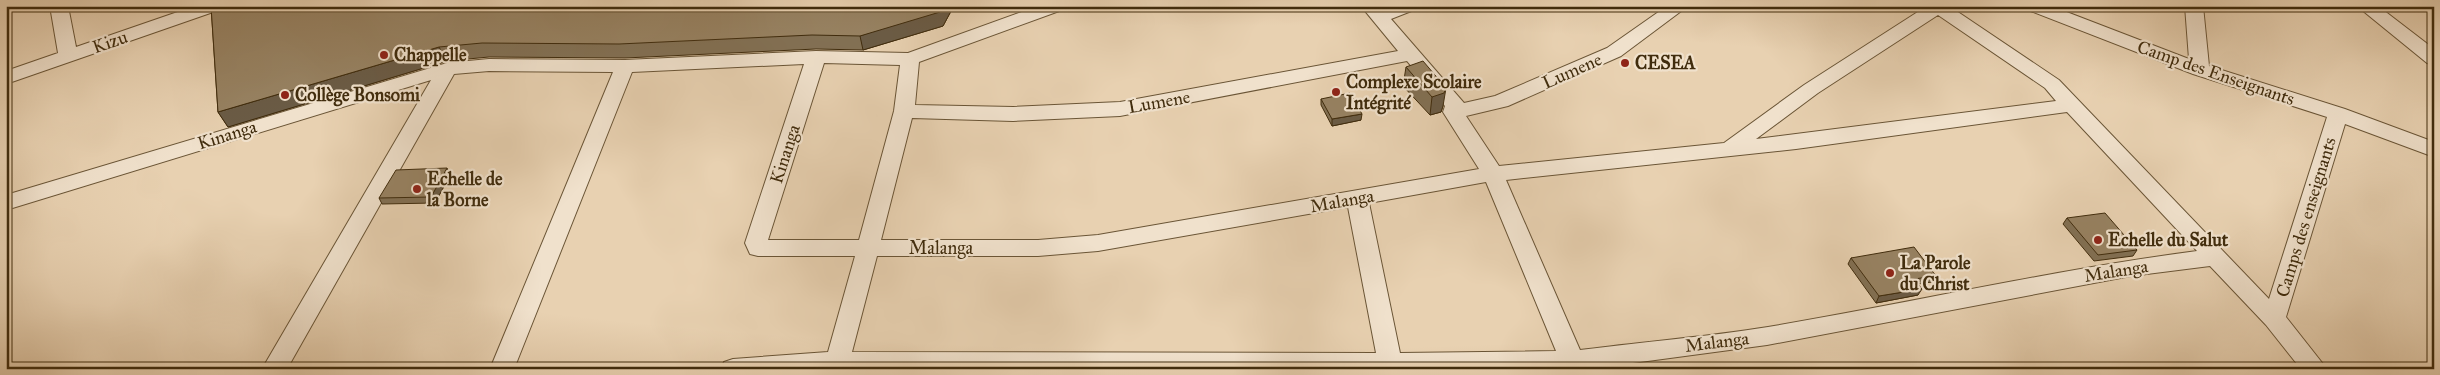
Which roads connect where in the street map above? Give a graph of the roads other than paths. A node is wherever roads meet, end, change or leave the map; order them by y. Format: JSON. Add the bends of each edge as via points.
{"nodes":[{"id":1,"x":59,"y":6,"type":"edge"},
{"id":2,"x":213,"y":6,"type":"edge"},
{"id":3,"x":1056,"y":6,"type":"edge"},
{"id":4,"x":1408,"y":6,"type":"edge"},
{"id":5,"x":1679,"y":6,"type":"edge"},
{"id":6,"x":2034,"y":6,"type":"edge"},
{"id":7,"x":2194,"y":6,"type":"edge"},
{"id":8,"x":2366,"y":6,"type":"edge"},
{"id":9,"x":1937,"y":7,"type":"edge"},
{"id":10,"x":1375,"y":11,"type":"edge"},
{"id":11,"x":1410,"y":55,"type":"junction"},
{"id":12,"x":68,"y":57,"type":"junction"},
{"id":13,"x":816,"y":57,"type":"junction"},
{"id":14,"x":910,"y":59,"type":"junction"},
{"id":15,"x":2434,"y":59,"type":"edge"},
{"id":16,"x":625,"y":66,"type":"junction"},
{"id":17,"x":447,"y":69,"type":"junction"},
{"id":18,"x":2200,"y":70,"type":"junction"},
{"id":19,"x":6,"y":78,"type":"edge"},
{"id":20,"x":2072,"y":105,"type":"junction"},
{"id":21,"x":904,"y":111,"type":"junction"},
{"id":22,"x":1454,"y":112,"type":"junction"},
{"id":23,"x":2338,"y":114,"type":"junction"},
{"id":24,"x":2399,"y":136,"type":"junction"},
{"id":25,"x":2434,"y":137,"type":"edge"},
{"id":26,"x":1728,"y":149,"type":"junction"},
{"id":27,"x":2434,"y":150,"type":"edge"},
{"id":28,"x":1493,"y":174,"type":"junction"},
{"id":29,"x":1357,"y":199,"type":"junction"},
{"id":30,"x":6,"y":203,"type":"edge"},
{"id":31,"x":867,"y":247,"type":"junction"},
{"id":32,"x":760,"y":249,"type":"joint"},
{"id":33,"x":2215,"y":257,"type":"junction"},
{"id":34,"x":2274,"y":319,"type":"junction"},
{"id":35,"x":838,"y":361,"type":"junction"},
{"id":36,"x":1390,"y":363,"type":"junction"},
{"id":37,"x":1574,"y":364,"type":"edge"},
{"id":38,"x":1067,"y":366,"type":"edge"},
{"id":39,"x":274,"y":369,"type":"edge"},
{"id":40,"x":502,"y":369,"type":"edge"},
{"id":41,"x":735,"y":369,"type":"edge"},
{"id":42,"x":2315,"y":369,"type":"edge"}],
"edges":[{"from":1,"to":12,"type":"street"},
{"from":2,"to":12,"type":"street","name":"Kizu"},
{"from":3,"to":14,"type":"street"},
{"from":4,"to":10,"type":"street"},
{"from":5,"to":22,"type":"street","name":"Lumene","via":[[1614,52],[1501,100]]},
{"from":6,"to":18,"type":"street","name":"Camp des Enseignants"},
{"from":7,"to":18,"type":"street"},
{"from":8,"to":15,"type":"street"},
{"from":9,"to":20,"type":"street","via":[[2052,84]]},
{"from":9,"to":26,"type":"street","via":[[1811,89]]},
{"from":10,"to":11,"type":"street"},
{"from":11,"to":21,"type":"street","name":"Lumene","via":[[1120,109],[1013,114]]},
{"from":11,"to":22,"type":"street","via":[[1455,106]]},
{"from":12,"to":19,"type":"street","name":"Kizu"},
{"from":13,"to":14,"type":"street","name":"Kinanga"},
{"from":13,"to":16,"type":"street","name":"Kinanga"},
{"from":13,"to":32,"type":"street","name":"Kinanga","via":[[756,243]]},
{"from":14,"to":21,"type":"street"},
{"from":16,"to":17,"type":"street","name":"Kinanga","via":[[489,65]]},
{"from":16,"to":40,"type":"street"},
{"from":17,"to":30,"type":"street","name":"Kinanga"},
{"from":17,"to":39,"type":"street"},
{"from":18,"to":23,"type":"street","name":"Camp des Enseignants"},
{"from":20,"to":26,"type":"street","name":"Malanga"},
{"from":20,"to":33,"type":"street"},
{"from":21,"to":31,"type":"street"},
{"from":22,"to":28,"type":"street"},
{"from":23,"to":24,"type":"street","name":"Camp des Enseignants"},
{"from":23,"to":34,"type":"street","name":"Camps des enseignants"},
{"from":24,"to":25,"type":"street"},
{"from":24,"to":27,"type":"street","name":"Camp des Enseignants"},
{"from":26,"to":28,"type":"street","name":"Malanga"},
{"from":28,"to":29,"type":"street","name":"Malanga"},
{"from":28,"to":37,"type":"street"},
{"from":29,"to":31,"type":"street","name":"Malanga","via":[[1098,243],[1038,248]]},
{"from":29,"to":36,"type":"street"},
{"from":31,"to":32,"type":"street","name":"Malanga"},
{"from":31,"to":35,"type":"street"},
{"from":33,"to":34,"type":"street"},
{"from":33,"to":37,"type":"street","name":"Malanga","via":[[2131,268],[1767,336]]},
{"from":34,"to":42,"type":"street"},
{"from":35,"to":38,"type":"street","name":"Malanga"},
{"from":35,"to":41,"type":"street","name":"Malanga"},
{"from":36,"to":37,"type":"street","name":"Malanga"},
{"from":36,"to":38,"type":"street","name":"Malanga"}]}
